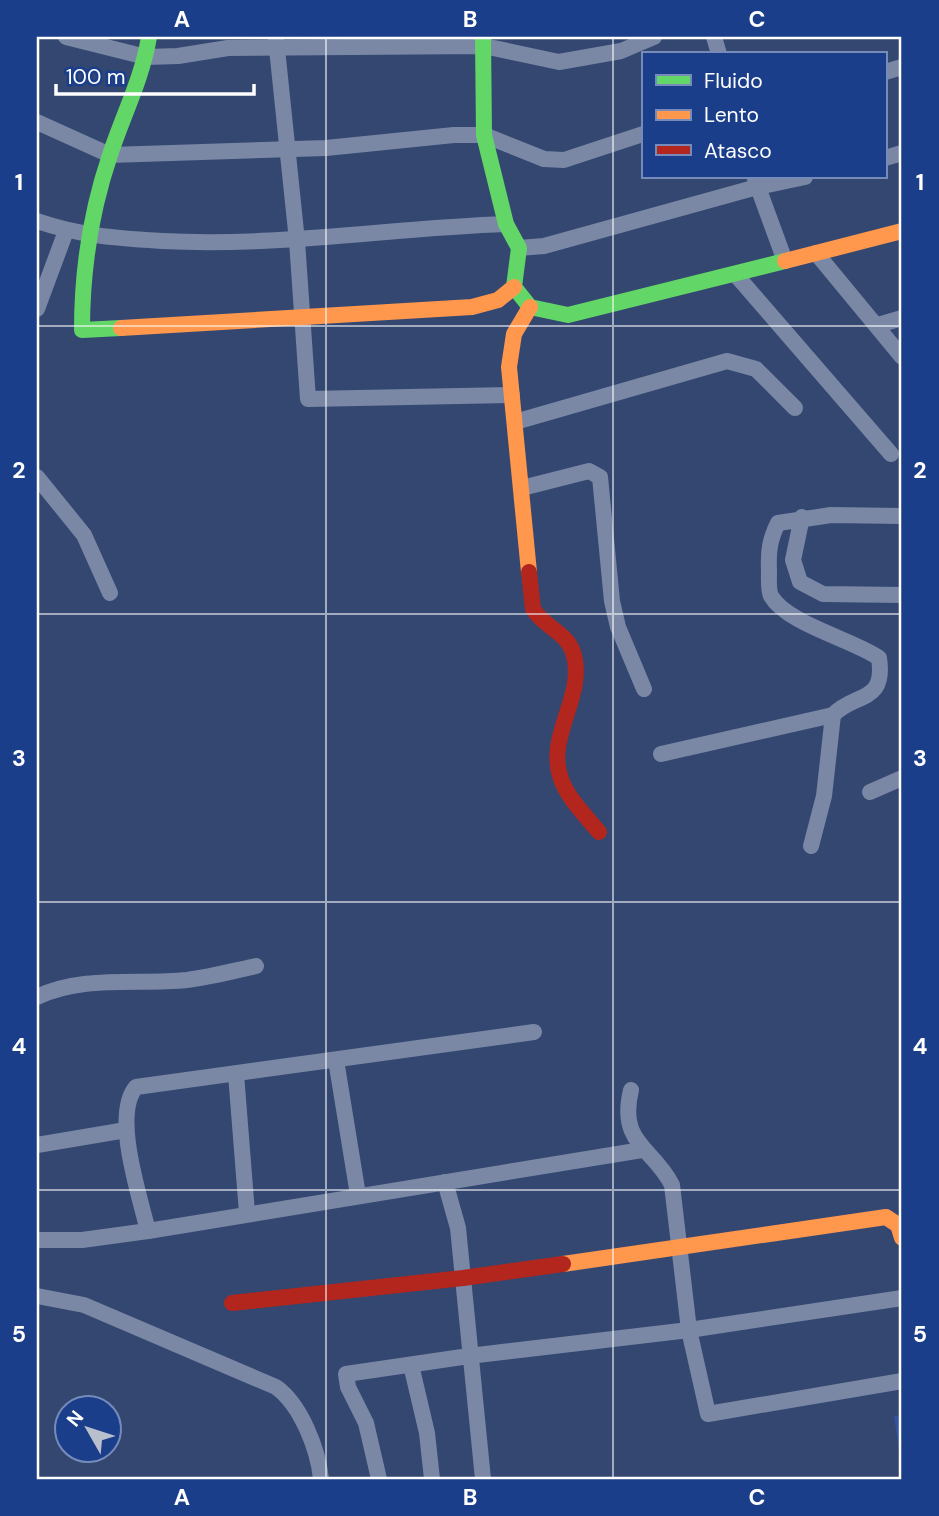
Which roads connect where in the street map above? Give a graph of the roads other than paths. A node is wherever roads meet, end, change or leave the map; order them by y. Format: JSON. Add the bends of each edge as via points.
{"nodes":[{"id":1,"x":66,"y":37,"type":"edge"},
{"id":2,"x":149,"y":37,"type":"edge"},
{"id":3,"x":654,"y":37,"type":"edge"},
{"id":4,"x":484,"y":41,"type":"edge"},
{"id":5,"x":227,"y":42,"type":"edge"},
{"id":6,"x":276,"y":42,"type":"edge"},
{"id":7,"x":146,"y":57,"type":"junction"},
{"id":8,"x":37,"y":122,"type":"edge"},
{"id":9,"x":642,"y":134,"type":"edge"},
{"id":10,"x":484,"y":135,"type":"junction"},
{"id":11,"x":288,"y":149,"type":"junction"},
{"id":12,"x":110,"y":155,"type":"junction"},
{"id":13,"x":795,"y":178,"type":"edge"},
{"id":14,"x":756,"y":182,"type":"edge"},
{"id":15,"x":37,"y":221,"type":"edge"},
{"id":16,"x":506,"y":224,"type":"junction"},
{"id":17,"x":66,"y":231,"type":"junction"},
{"id":18,"x":902,"y":231,"type":"edge"},
{"id":19,"x":90,"y":237,"type":"junction"},
{"id":20,"x":298,"y":241,"type":"junction"},
{"id":21,"x":519,"y":248,"type":"junction"},
{"id":22,"x":816,"y":253,"type":"junction"},
{"id":23,"x":785,"y":261,"type":"junction"},
{"id":24,"x":736,"y":275,"type":"junction"},
{"id":25,"x":514,"y":287,"type":"junction"},
{"id":26,"x":530,"y":307,"type":"junction"},
{"id":27,"x":37,"y":309,"type":"edge"},
{"id":28,"x":300,"y":317,"type":"junction"},
{"id":29,"x":902,"y":318,"type":"edge"},
{"id":30,"x":878,"y":325,"type":"junction"},
{"id":31,"x":902,"y":357,"type":"edge"},
{"id":32,"x":512,"y":396,"type":"junction"},
{"id":33,"x":795,"y":408,"type":"dead end"},
{"id":34,"x":516,"y":422,"type":"junction"},
{"id":35,"x":891,"y":454,"type":"dead end"},
{"id":36,"x":37,"y":477,"type":"edge"},
{"id":37,"x":522,"y":488,"type":"junction"},
{"id":38,"x":902,"y":516,"type":"edge"},
{"id":39,"x":802,"y":517,"type":"junction"},
{"id":40,"x":110,"y":593,"type":"dead end"},
{"id":41,"x":902,"y":595,"type":"edge"},
{"id":42,"x":644,"y":689,"type":"dead end"},
{"id":43,"x":833,"y":715,"type":"junction"},
{"id":44,"x":662,"y":754,"type":"dead end"},
{"id":45,"x":902,"y":778,"type":"edge"},
{"id":46,"x":870,"y":792,"type":"dead end"},
{"id":47,"x":599,"y":832,"type":"dead end"},
{"id":48,"x":811,"y":846,"type":"dead end"},
{"id":49,"x":256,"y":966,"type":"dead end"},
{"id":50,"x":37,"y":997,"type":"edge"},
{"id":51,"x":534,"y":1032,"type":"dead end"},
{"id":52,"x":336,"y":1060,"type":"junction"},
{"id":53,"x":236,"y":1074,"type":"junction"},
{"id":54,"x":631,"y":1090,"type":"dead end"},
{"id":55,"x":126,"y":1130,"type":"junction"},
{"id":56,"x":37,"y":1145,"type":"edge"},
{"id":57,"x":642,"y":1150,"type":"junction"},
{"id":58,"x":445,"y":1182,"type":"junction"},
{"id":59,"x":358,"y":1195,"type":"junction"},
{"id":60,"x":247,"y":1213,"type":"junction"},
{"id":61,"x":148,"y":1231,"type":"junction"},
{"id":62,"x":902,"y":1238,"type":"edge"},
{"id":63,"x":37,"y":1240,"type":"edge"},
{"id":64,"x":677,"y":1247,"type":"junction"},
{"id":65,"x":463,"y":1278,"type":"junction"},
{"id":66,"x":37,"y":1296,"type":"edge"},
{"id":67,"x":902,"y":1297,"type":"edge"},
{"id":68,"x":232,"y":1303,"type":"dead end"},
{"id":69,"x":689,"y":1329,"type":"junction"},
{"id":70,"x":469,"y":1356,"type":"junction"},
{"id":71,"x":411,"y":1365,"type":"junction"},
{"id":72,"x":902,"y":1381,"type":"edge"},
{"id":73,"x":321,"y":1479,"type":"edge"},
{"id":74,"x":379,"y":1479,"type":"edge"},
{"id":75,"x":432,"y":1479,"type":"edge"},
{"id":76,"x":483,"y":1479,"type":"edge"}],
"edges":[{"from":1,"to":7,"type":"street"},
{"from":2,"to":7,"type":"street"},
{"from":3,"to":4,"type":"street","via":[[621,51],[559,62]]},
{"from":4,"to":6,"type":"street"},
{"from":4,"to":10,"type":"street"},
{"from":5,"to":6,"type":"street"},
{"from":5,"to":7,"type":"street","via":[[178,56]]},
{"from":6,"to":11,"type":"street"},
{"from":7,"to":12,"type":"street"},
{"from":8,"to":12,"type":"street"},
{"from":9,"to":10,"type":"street","via":[[564,160],[544,159]]},
{"from":10,"to":11,"type":"street"},
{"from":10,"to":16,"type":"street"},
{"from":11,"to":12,"type":"street"},
{"from":11,"to":20,"type":"street"},
{"from":12,"to":19,"type":"street"},
{"from":13,"to":14,"type":"street"},
{"from":14,"to":21,"type":"street","via":[[544,246]]},
{"from":14,"to":23,"type":"street"},
{"from":15,"to":17,"type":"street"},
{"from":16,"to":20,"type":"street"},
{"from":16,"to":21,"type":"street"},
{"from":17,"to":19,"type":"street"},
{"from":17,"to":27,"type":"street"},
{"from":18,"to":22,"type":"street"},
{"from":19,"to":20,"type":"street","via":[[218,244]]},
{"from":19,"to":28,"type":"street","via":[[82,330]]},
{"from":20,"to":28,"type":"street"},
{"from":21,"to":25,"type":"street"},
{"from":22,"to":23,"type":"street"},
{"from":22,"to":30,"type":"street"},
{"from":23,"to":24,"type":"street"},
{"from":24,"to":26,"type":"street","via":[[568,315]]},
{"from":24,"to":35,"type":"street"},
{"from":25,"to":26,"type":"street"},
{"from":25,"to":28,"type":"street","via":[[498,300],[472,307]]},
{"from":26,"to":32,"type":"street","via":[[511,345]]},
{"from":28,"to":32,"type":"street","via":[[309,401]]},
{"from":29,"to":30,"type":"street"},
{"from":30,"to":31,"type":"street"},
{"from":32,"to":34,"type":"street"},
{"from":33,"to":34,"type":"street","via":[[756,369],[727,361]]},
{"from":34,"to":37,"type":"street"},
{"from":36,"to":40,"type":"street","via":[[84,535]]},
{"from":37,"to":42,"type":"street","via":[[589,471],[600,477],[612,601]]},
{"from":37,"to":47,"type":"street","via":[[533,609],[546,627],[566,640],[576,668],[575,687],[557,745],[558,770],[565,787]]},
{"from":38,"to":39,"type":"street"},
{"from":39,"to":41,"type":"street","via":[[793,561],[800,582],[823,594]]},
{"from":39,"to":43,"type":"street","via":[[778,523],[769,542],[770,595],[794,615],[879,658],[877,687]]},
{"from":43,"to":44,"type":"street"},
{"from":43,"to":48,"type":"street","via":[[824,796]]},
{"from":45,"to":46,"type":"street"},
{"from":49,"to":50,"type":"street","via":[[187,980],[89,984]]},
{"from":51,"to":52,"type":"street"},
{"from":52,"to":53,"type":"street"},
{"from":52,"to":59,"type":"street"},
{"from":53,"to":55,"type":"street","via":[[136,1087],[129,1095]]},
{"from":53,"to":60,"type":"street"},
{"from":54,"to":57,"type":"street","via":[[626,1108]]},
{"from":55,"to":56,"type":"street"},
{"from":55,"to":61,"type":"street"},
{"from":57,"to":58,"type":"street"},
{"from":57,"to":64,"type":"street","via":[[665,1171],[672,1185]]},
{"from":58,"to":59,"type":"street"},
{"from":58,"to":65,"type":"street","via":[[458,1228]]},
{"from":59,"to":60,"type":"street"},
{"from":60,"to":61,"type":"street"},
{"from":61,"to":63,"type":"street","via":[[82,1240]]},
{"from":62,"to":64,"type":"street","via":[[898,1225],[886,1217]]},
{"from":64,"to":65,"type":"street"},
{"from":64,"to":69,"type":"street"},
{"from":65,"to":68,"type":"street"},
{"from":65,"to":70,"type":"street"},
{"from":66,"to":73,"type":"street","via":[[84,1305],[276,1387],[287,1395],[303,1422]]},
{"from":67,"to":69,"type":"street"},
{"from":69,"to":70,"type":"street"},
{"from":69,"to":72,"type":"street","via":[[708,1414]]},
{"from":70,"to":71,"type":"street"},
{"from":70,"to":76,"type":"street"},
{"from":71,"to":74,"type":"street","via":[[346,1374],[366,1423]]},
{"from":71,"to":75,"type":"street"}]}
